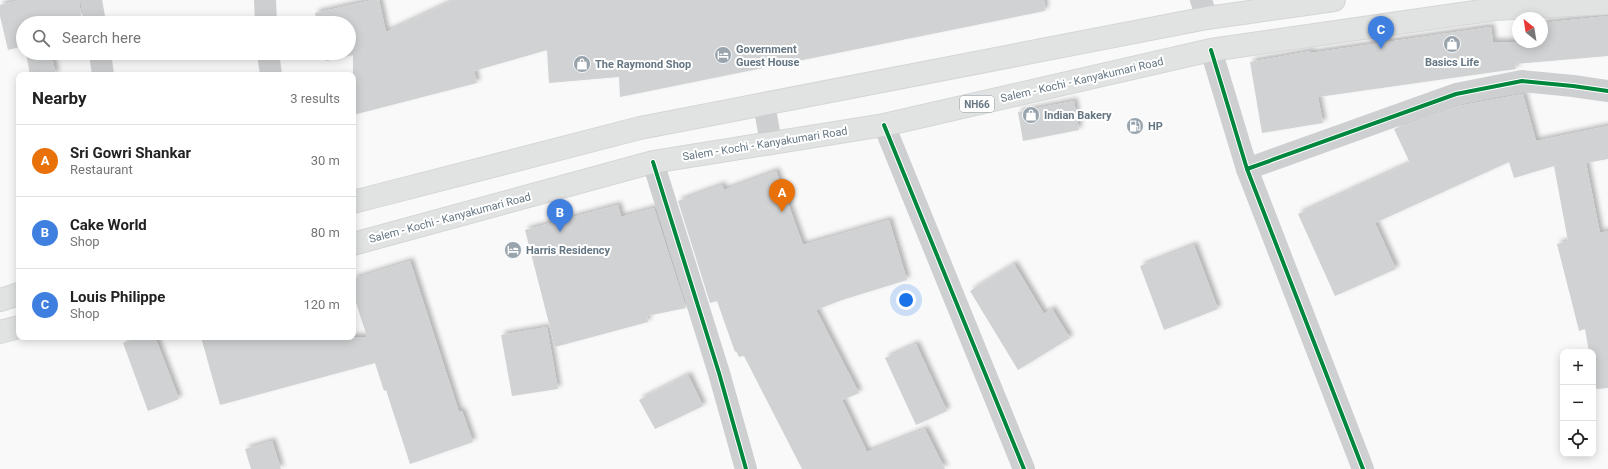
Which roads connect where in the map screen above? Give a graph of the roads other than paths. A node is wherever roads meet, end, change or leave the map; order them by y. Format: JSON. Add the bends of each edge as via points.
{"nodes":[{"id":1,"x":91,"y":0,"type":"edge"},
{"id":2,"x":265,"y":0,"type":"edge"},
{"id":3,"x":1334,"y":0,"type":"edge"},
{"id":4,"x":1608,"y":3,"type":"edge"},
{"id":5,"x":1204,"y":9,"type":"edge"},
{"id":6,"x":94,"y":16,"type":"edge"},
{"id":7,"x":266,"y":16,"type":"edge"},
{"id":8,"x":1211,"y":50,"type":"junction"},
{"id":9,"x":101,"y":60,"type":"edge"},
{"id":10,"x":269,"y":60,"type":"edge"},
{"id":11,"x":103,"y":72,"type":"edge"},
{"id":12,"x":271,"y":72,"type":"edge"},
{"id":13,"x":1608,"y":91,"type":"edge"},
{"id":14,"x":764,"y":104,"type":"junction"},
{"id":15,"x":884,"y":125,"type":"junction"},
{"id":16,"x":770,"y":143,"type":"junction"},
{"id":17,"x":653,"y":162,"type":"junction"},
{"id":18,"x":1247,"y":169,"type":"junction"},
{"id":19,"x":356,"y":201,"type":"edge"},
{"id":20,"x":356,"y":243,"type":"edge"},
{"id":21,"x":16,"y":295,"type":"edge"},
{"id":22,"x":0,"y":300,"type":"edge"},
{"id":23,"x":16,"y":328,"type":"edge"},
{"id":24,"x":0,"y":332,"type":"edge"},
{"id":25,"x":746,"y":469,"type":"edge"},
{"id":26,"x":1024,"y":469,"type":"edge"},
{"id":27,"x":1363,"y":469,"type":"edge"}],
"edges":[{"from":1,"to":6,"type":"street"},
{"from":2,"to":7,"type":"street"},
{"from":3,"to":5,"type":"highway"},
{"from":4,"to":8,"type":"highway","name":"Salem - Kochi - Kanyakumari Road","number":"NH66","via":[[1495,9]]},
{"from":5,"to":14,"type":"highway"},
{"from":8,"to":15,"type":"highway","name":"Salem - Kochi - Kanyakumari Road","number":"NH66"},
{"from":8,"to":18,"type":"street"},
{"from":9,"to":11,"type":"street"},
{"from":10,"to":12,"type":"street"},
{"from":13,"to":18,"type":"street","via":[[1522,81],[1456,94]]},
{"from":14,"to":16,"type":"street"},
{"from":14,"to":19,"type":"highway","via":[[640,128]]},
{"from":15,"to":16,"type":"highway","name":"Salem - Kochi - Kanyakumari Road","number":"NH66"},
{"from":15,"to":26,"type":"street"},
{"from":16,"to":17,"type":"highway","name":"Salem - Kochi - Kanyakumari Road","number":"NH66"},
{"from":17,"to":20,"type":"highway","name":"Salem - Kochi - Kanyakumari Road","number":"NH66"},
{"from":17,"to":25,"type":"street"},
{"from":18,"to":27,"type":"street"},
{"from":21,"to":22,"type":"highway"},
{"from":23,"to":24,"type":"highway"}]}
